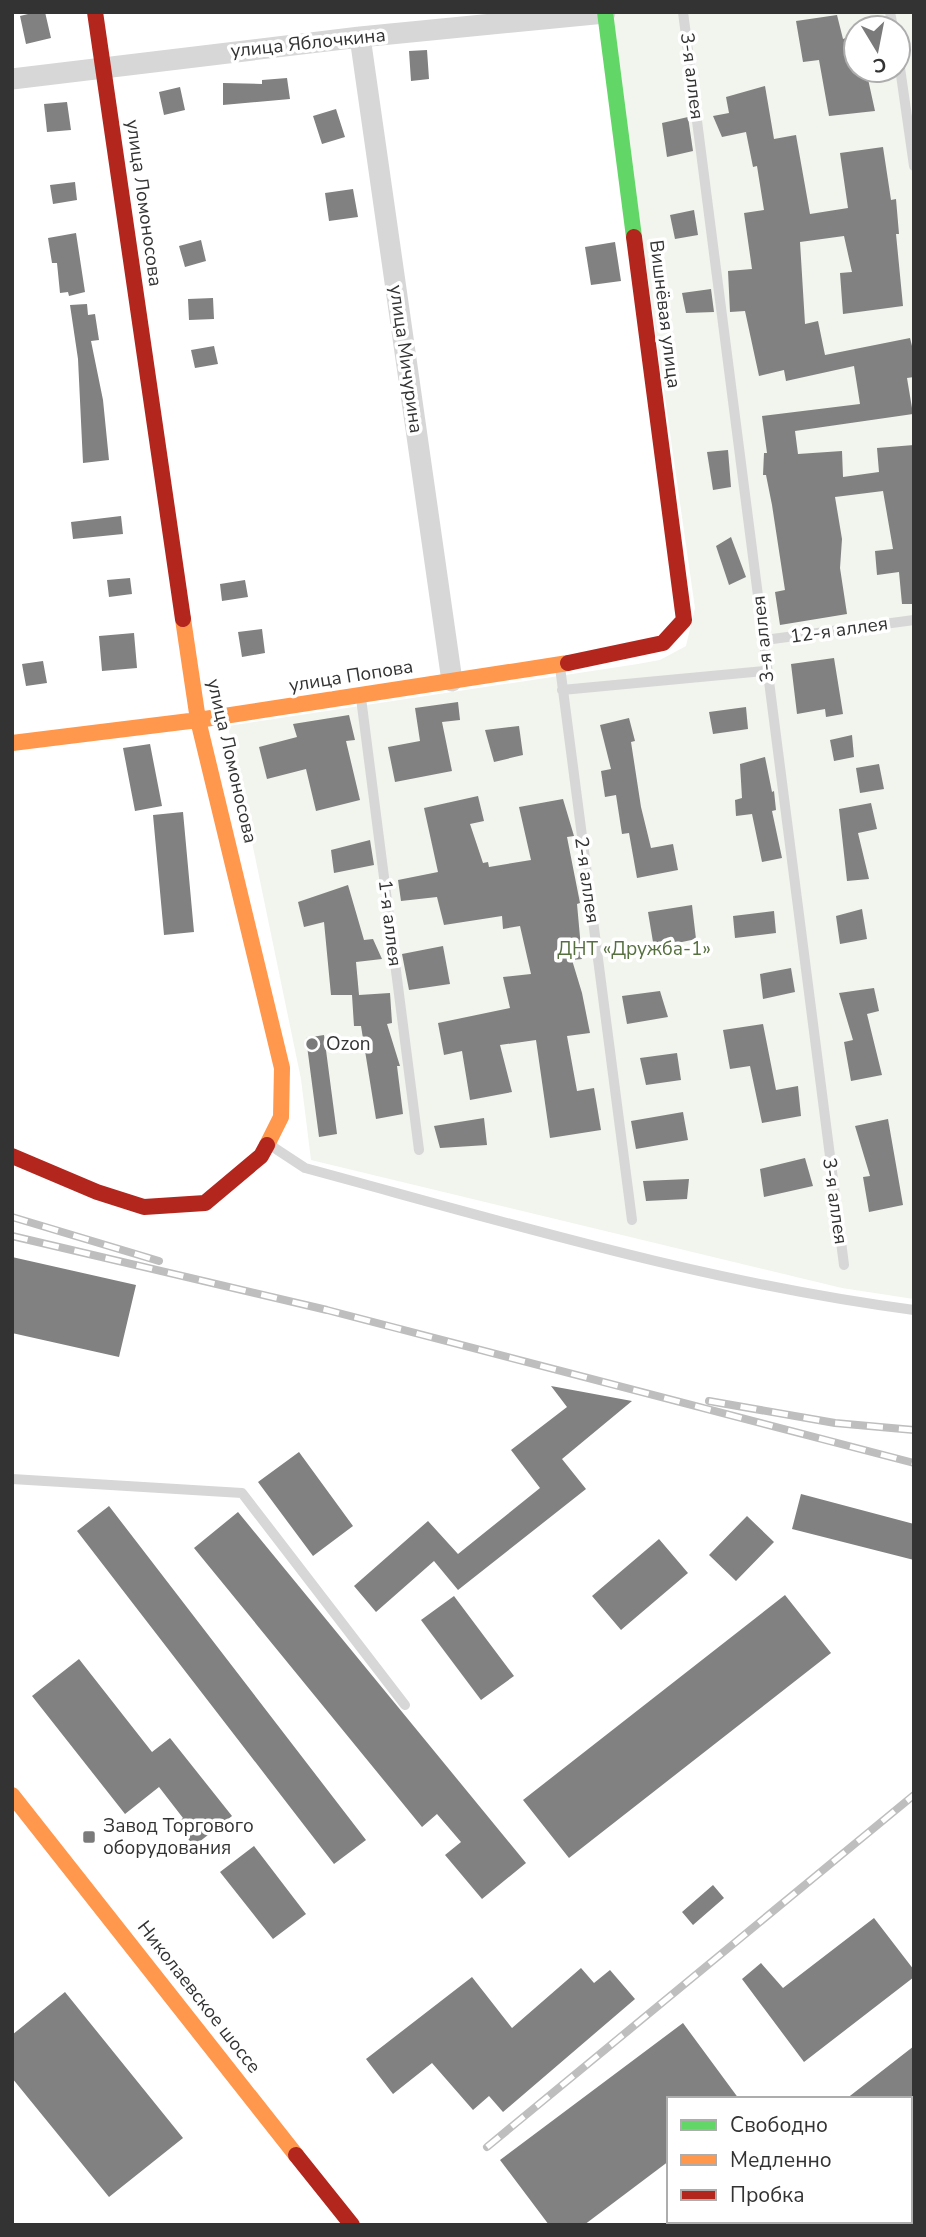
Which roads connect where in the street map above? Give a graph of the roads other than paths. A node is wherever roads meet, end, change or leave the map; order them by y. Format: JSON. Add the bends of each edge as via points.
{"nodes":[{"id":1,"x":95,"y":12,"type":"edge"},
{"id":2,"x":610,"y":12,"type":"edge"},
{"id":3,"x":683,"y":12,"type":"edge"},
{"id":4,"x":605,"y":13,"type":"edge"},
{"id":5,"x":360,"y":37,"type":"junction"},
{"id":6,"x":102,"y":66,"type":"junction"},
{"id":7,"x":12,"y":79,"type":"edge"},
{"id":8,"x":902,"y":84,"type":"edge"},
{"id":9,"x":914,"y":166,"type":"edge"},
{"id":10,"x":914,"y":620,"type":"edge"},
{"id":11,"x":684,"y":621,"type":"joint"},
{"id":12,"x":765,"y":640,"type":"junction"},
{"id":13,"x":560,"y":665,"type":"junction"},
{"id":14,"x":765,"y":671,"type":"junction"},
{"id":15,"x":452,"y":681,"type":"junction"},
{"id":16,"x":562,"y":690,"type":"junction"},
{"id":17,"x":361,"y":696,"type":"junction"},
{"id":18,"x":198,"y":720,"type":"junction"},
{"id":19,"x":12,"y":743,"type":"edge"},
{"id":20,"x":268,"y":1144,"type":"junction"},
{"id":21,"x":419,"y":1150,"type":"dead end"},
{"id":22,"x":12,"y":1156,"type":"edge"},
{"id":23,"x":632,"y":1220,"type":"dead end"},
{"id":24,"x":844,"y":1265,"type":"dead end"},
{"id":25,"x":914,"y":1310,"type":"edge"},
{"id":26,"x":12,"y":1479,"type":"edge"},
{"id":27,"x":405,"y":1705,"type":"dead end"},
{"id":28,"x":12,"y":1795,"type":"edge"},
{"id":29,"x":352,"y":2225,"type":"edge"}],
"edges":[{"from":1,"to":6,"type":"street","name":"улица Ломоносова"},
{"from":2,"to":4,"type":"street"},
{"from":3,"to":12,"type":"lane","name":"3-я аллея"},
{"from":4,"to":5,"type":"street","name":"улица Яблочкина"},
{"from":4,"to":11,"type":"street","name":"Вишнёвая улица"},
{"from":5,"to":6,"type":"street","name":"улица Яблочкина"},
{"from":5,"to":15,"type":"street","name":"улица Мичурина"},
{"from":6,"to":7,"type":"street","name":"улица Яблочкина"},
{"from":6,"to":18,"type":"street","name":"улица Ломоносова"},
{"from":8,"to":9,"type":"lane"},
{"from":10,"to":12,"type":"lane","name":"12-я аллея"},
{"from":11,"to":13,"type":"street","name":"улица Попова","via":[[663,643]]},
{"from":12,"to":14,"type":"lane","name":"3-я аллея"},
{"from":13,"to":15,"type":"street","name":"улица Попова"},
{"from":13,"to":16,"type":"lane","name":"2-я аллея"},
{"from":14,"to":16,"type":"lane"},
{"from":14,"to":24,"type":"lane","name":"3-я аллея"},
{"from":15,"to":17,"type":"street","name":"улица Попова"},
{"from":16,"to":23,"type":"lane","name":"2-я аллея"},
{"from":17,"to":18,"type":"street","name":"улица Попова"},
{"from":17,"to":21,"type":"lane","name":"1-я аллея"},
{"from":18,"to":19,"type":"street","name":"улица Попова"},
{"from":18,"to":20,"type":"street","name":"улица Ломоносова","via":[[282,1068],[281,1117]]},
{"from":20,"to":22,"type":"street","name":"улица Ломоносова","via":[[261,1156],[205,1203],[144,1207]]},
{"from":20,"to":25,"type":"lane","via":[[305,1168],[610,1249],[846,1301]]},
{"from":26,"to":27,"type":"lane","via":[[242,1493]]},
{"from":28,"to":29,"type":"street","name":"Николаевское шоссе"}]}
